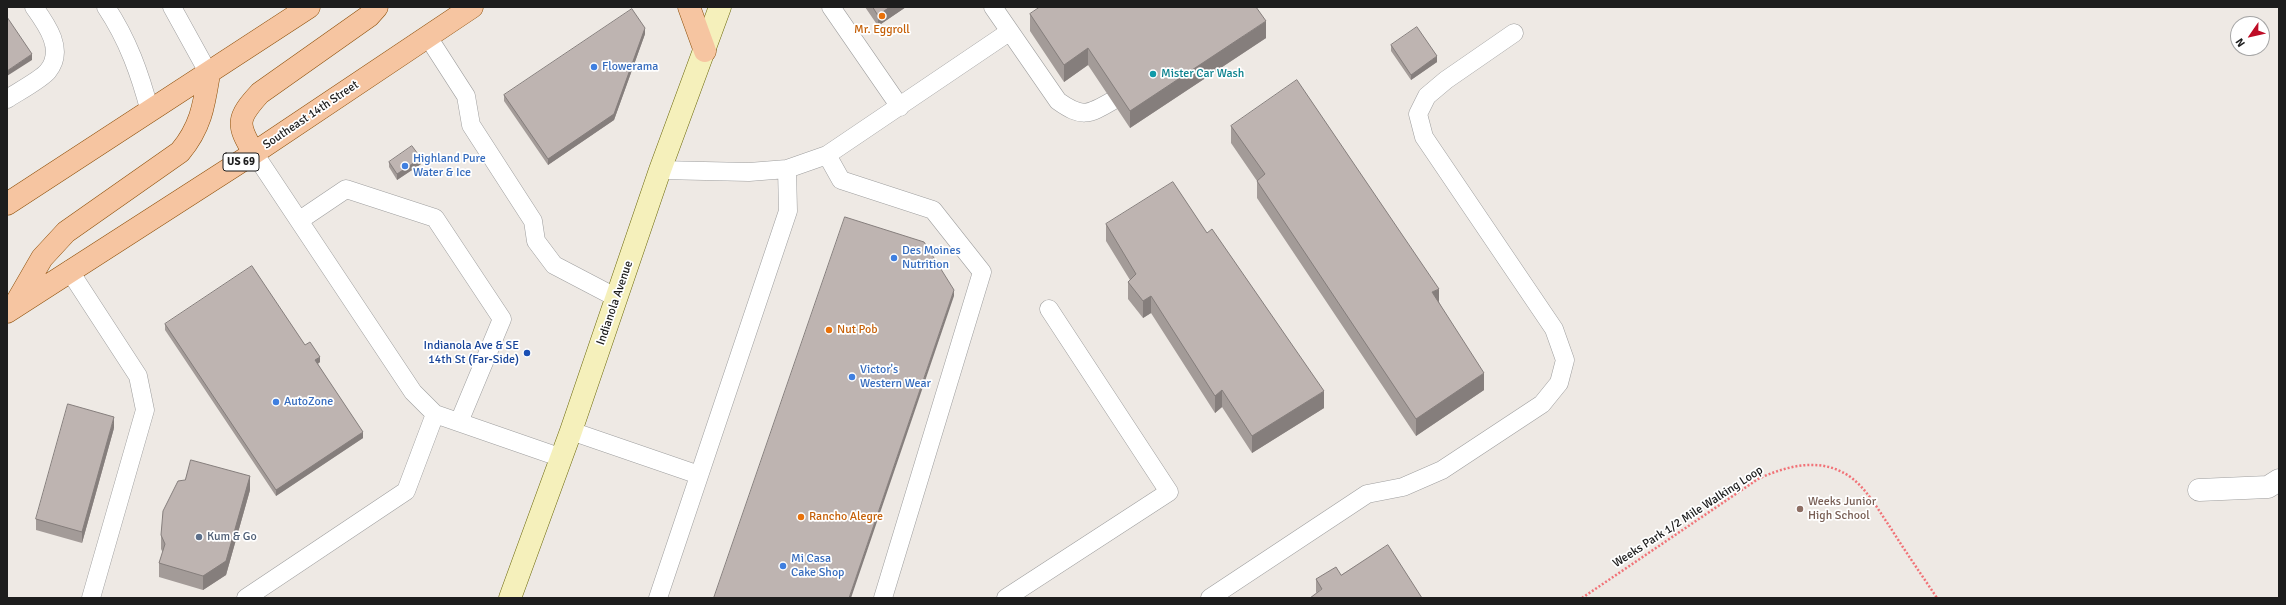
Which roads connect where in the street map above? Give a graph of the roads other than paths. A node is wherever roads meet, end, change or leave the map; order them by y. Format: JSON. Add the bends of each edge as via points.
{"nodes":[{"id":1,"x":34,"y":7,"type":"edge"},
{"id":2,"x":106,"y":7,"type":"edge"},
{"id":3,"x":172,"y":7,"type":"edge"},
{"id":4,"x":309,"y":7,"type":"edge"},
{"id":5,"x":377,"y":7,"type":"edge"},
{"id":6,"x":472,"y":7,"type":"edge"},
{"id":7,"x":689,"y":7,"type":"edge"},
{"id":8,"x":720,"y":7,"type":"edge"},
{"id":9,"x":831,"y":7,"type":"edge"},
{"id":10,"x":993,"y":7,"type":"edge"},
{"id":11,"x":1009,"y":32,"type":"junction"},
{"id":12,"x":1514,"y":33,"type":"dead end"},
{"id":13,"x":428,"y":37,"type":"junction"},
{"id":14,"x":705,"y":51,"type":"junction"},
{"id":15,"x":209,"y":74,"type":"junction"},
{"id":16,"x":7,"y":99,"type":"edge"},
{"id":17,"x":1112,"y":101,"type":"edge"},
{"id":18,"x":900,"y":106,"type":"junction"},
{"id":19,"x":150,"y":112,"type":"junction"},
{"id":20,"x":254,"y":153,"type":"junction"},
{"id":21,"x":827,"y":155,"type":"junction"},
{"id":22,"x":787,"y":169,"type":"junction"},
{"id":23,"x":660,"y":170,"type":"junction"},
{"id":24,"x":7,"y":204,"type":"edge"},
{"id":25,"x":300,"y":220,"type":"junction"},
{"id":26,"x":69,"y":270,"type":"junction"},
{"id":27,"x":617,"y":298,"type":"junction"},
{"id":28,"x":1049,"y":309,"type":"dead end"},
{"id":29,"x":10,"y":310,"type":"edge"},
{"id":30,"x":435,"y":414,"type":"junction"},
{"id":31,"x":460,"y":422,"type":"junction"},
{"id":32,"x":572,"y":431,"type":"junction"},
{"id":33,"x":562,"y":458,"type":"junction"},
{"id":34,"x":699,"y":475,"type":"junction"},
{"id":35,"x":2279,"y":480,"type":"edge"},
{"id":36,"x":2198,"y":490,"type":"dead end"},
{"id":37,"x":91,"y":598,"type":"edge"},
{"id":38,"x":246,"y":598,"type":"edge"},
{"id":39,"x":510,"y":598,"type":"edge"},
{"id":40,"x":658,"y":598,"type":"edge"},
{"id":41,"x":883,"y":598,"type":"edge"},
{"id":42,"x":1006,"y":598,"type":"edge"},
{"id":43,"x":1210,"y":598,"type":"edge"}],
"edges":[{"from":1,"to":16,"type":"lane","via":[[49,29],[56,52],[48,71]]},
{"from":2,"to":19,"type":"lane","via":[[119,26],[138,69]]},
{"from":3,"to":15,"type":"lane"},
{"from":4,"to":15,"type":"main road"},
{"from":5,"to":20,"type":"main road","via":[[369,16],[260,93],[245,109],[240,124],[244,137]]},
{"from":6,"to":13,"type":"main road","name":"Southeast 14th Street","number":"US 69"},
{"from":7,"to":14,"type":"main road"},
{"from":8,"to":14,"type":"main road","name":"Indianola Avenue"},
{"from":9,"to":18,"type":"lane"},
{"from":10,"to":11,"type":"lane"},
{"from":11,"to":17,"type":"lane","via":[[1058,101],[1069,109],[1084,114]]},
{"from":11,"to":18,"type":"lane"},
{"from":12,"to":43,"type":"lane","via":[[1427,96],[1418,114],[1424,137],[1554,330],[1565,360],[1559,383],[1542,404],[1442,470],[1403,487],[1367,494]]},
{"from":13,"to":20,"type":"main road","name":"Southeast 14th Street","number":"US 69"},
{"from":13,"to":27,"type":"lane","via":[[466,96],[471,125],[533,221],[536,241],[554,265]]},
{"from":14,"to":23,"type":"main road","name":"Indianola Avenue"},
{"from":15,"to":19,"type":"main road"},
{"from":15,"to":29,"type":"main road","via":[[200,120],[189,142],[158,169],[66,232],[42,258]]},
{"from":18,"to":21,"type":"lane"},
{"from":19,"to":24,"type":"main road"},
{"from":20,"to":25,"type":"lane"},
{"from":20,"to":26,"type":"main road","name":"Southeast 14th Street","number":"US 69"},
{"from":21,"to":22,"type":"lane"},
{"from":21,"to":41,"type":"lane","via":[[841,180],[933,210],[982,272]]},
{"from":22,"to":23,"type":"lane","via":[[749,172]]},
{"from":22,"to":34,"type":"lane","via":[[788,211]]},
{"from":23,"to":27,"type":"main road","name":"Indianola Avenue"},
{"from":25,"to":30,"type":"lane","via":[[413,392]]},
{"from":25,"to":31,"type":"lane","via":[[346,189],[435,218],[502,319]]},
{"from":26,"to":29,"type":"main road","name":"Southeast 14th Street","number":"US 69"},
{"from":26,"to":37,"type":"lane","via":[[138,376],[145,410]]},
{"from":27,"to":32,"type":"main road","name":"Indianola Avenue"},
{"from":28,"to":42,"type":"lane","via":[[1169,492]]},
{"from":30,"to":31,"type":"lane"},
{"from":30,"to":38,"type":"lane","via":[[406,491]]},
{"from":31,"to":33,"type":"lane"},
{"from":32,"to":33,"type":"main road","name":"Indianola Avenue"},
{"from":32,"to":34,"type":"lane"},
{"from":33,"to":39,"type":"main road","name":"Indianola Avenue"},
{"from":34,"to":40,"type":"lane"},
{"from":35,"to":36,"type":"street","via":[[2268,487]]}]}
